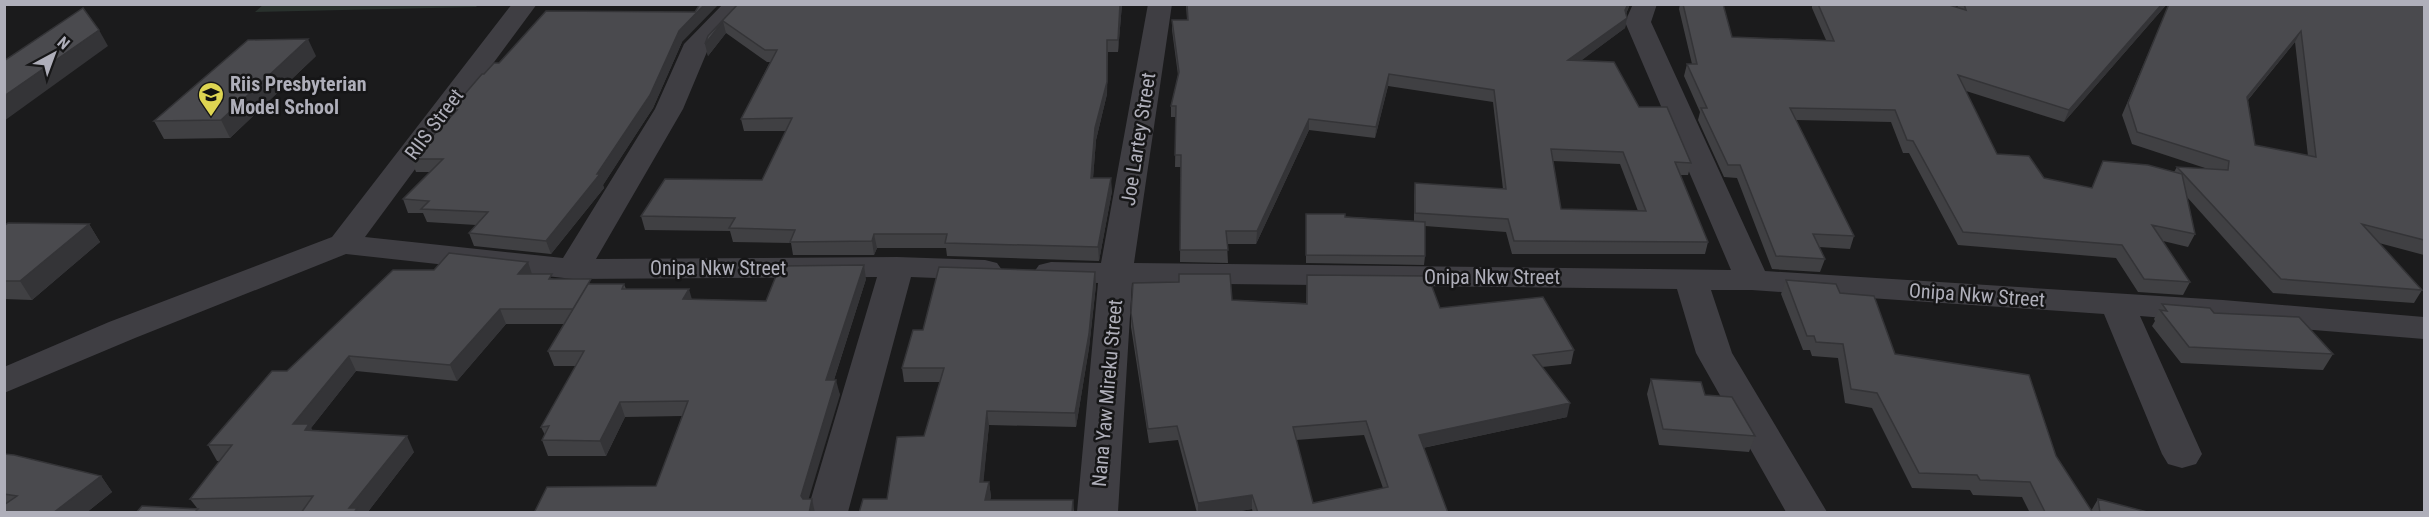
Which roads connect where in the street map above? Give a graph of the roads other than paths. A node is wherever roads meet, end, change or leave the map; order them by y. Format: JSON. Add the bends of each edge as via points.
{"nodes":[{"id":1,"x":525,"y":4,"type":"edge"},
{"id":2,"x":737,"y":4,"type":"edge"},
{"id":3,"x":1161,"y":4,"type":"edge"},
{"id":4,"x":1645,"y":4,"type":"edge"},
{"id":5,"x":343,"y":244,"type":"junction"},
{"id":6,"x":897,"y":267,"type":"junction"},
{"id":7,"x":573,"y":269,"type":"junction"},
{"id":8,"x":1116,"y":274,"type":"junction"},
{"id":9,"x":1690,"y":279,"type":"junction"},
{"id":10,"x":1752,"y":280,"type":"junction"},
{"id":11,"x":2118,"y":305,"type":"junction"},
{"id":12,"x":2424,"y":328,"type":"edge"},
{"id":13,"x":4,"y":381,"type":"edge"},
{"id":14,"x":2182,"y":454,"type":"dead end"},
{"id":15,"x":828,"y":513,"type":"edge"},
{"id":16,"x":1097,"y":513,"type":"edge"},
{"id":17,"x":1806,"y":513,"type":"edge"}],
"edges":[{"from":1,"to":5,"type":"street","name":"RIIS Street"},
{"from":2,"to":7,"type":"street","via":[[697,44],[669,109]]},
{"from":3,"to":8,"type":"street","name":"Joe Lartey Street"},
{"from":4,"to":10,"type":"street","via":[[1638,22]]},
{"from":5,"to":7,"type":"street","name":"Onipa Nkw Street"},
{"from":5,"to":13,"type":"street","via":[[122,330]]},
{"from":6,"to":7,"type":"street","name":"Onipa Nkw Street"},
{"from":6,"to":8,"type":"street","name":"Onipa Nkw Street"},
{"from":6,"to":15,"type":"street"},
{"from":8,"to":9,"type":"street","name":"Onipa Nkw Street"},
{"from":8,"to":16,"type":"street","name":"Nana Yaw Mireku Street"},
{"from":9,"to":10,"type":"street","name":"Onipa Nkw Street"},
{"from":9,"to":17,"type":"street","via":[[1714,353]]},
{"from":10,"to":11,"type":"street","name":"Onipa Nkw Street"},
{"from":11,"to":12,"type":"street","name":"Onipa Nkw Street"},
{"from":11,"to":14,"type":"street"}]}
